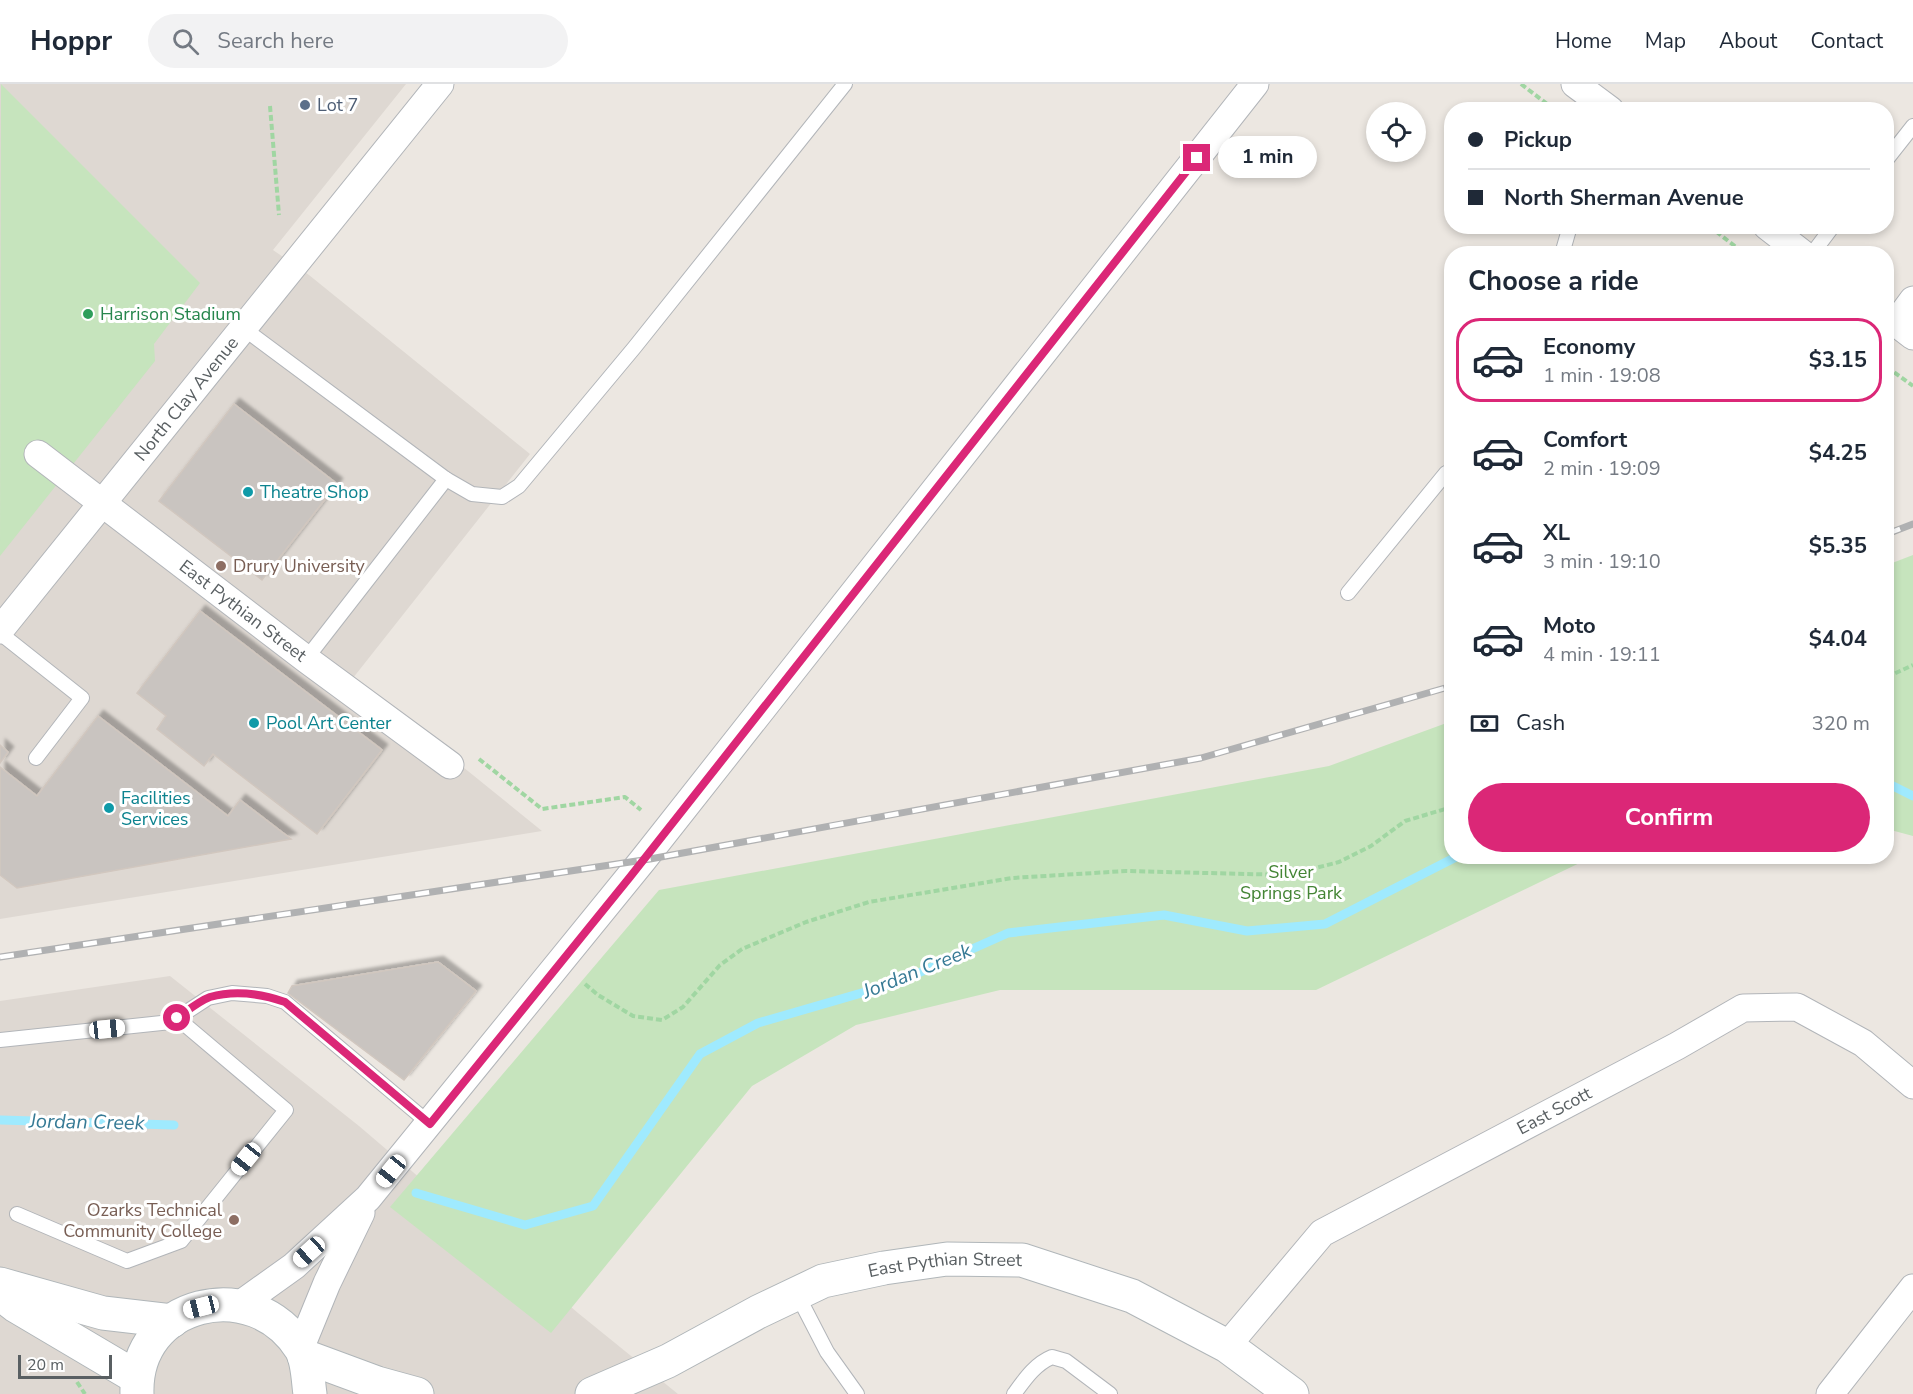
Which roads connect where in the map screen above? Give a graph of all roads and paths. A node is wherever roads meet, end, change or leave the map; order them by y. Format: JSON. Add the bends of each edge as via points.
{"nodes":[{"id":1,"x":440,"y":84,"type":"edge"},
{"id":2,"x":844,"y":84,"type":"edge"},
{"id":3,"x":1255,"y":84,"type":"edge"},
{"id":4,"x":1521,"y":84,"type":"edge"},
{"id":5,"x":1575,"y":84,"type":"edge"},
{"id":6,"x":1545,"y":102,"type":"edge"},
{"id":7,"x":1599,"y":102,"type":"edge"},
{"id":8,"x":270,"y":106,"type":"dead end"},
{"id":9,"x":1913,"y":126,"type":"edge"},
{"id":10,"x":1894,"y":150,"type":"edge"},
{"id":11,"x":279,"y":215,"type":"dead end"},
{"id":12,"x":1719,"y":234,"type":"edge"},
{"id":13,"x":1777,"y":234,"type":"edge"},
{"id":14,"x":1735,"y":246,"type":"edge"},
{"id":15,"x":1793,"y":246,"type":"edge"},
{"id":16,"x":1913,"y":300,"type":"edge"},
{"id":17,"x":1896,"y":327,"type":"edge"},
{"id":18,"x":243,"y":328,"type":"junction"},
{"id":19,"x":1894,"y":372,"type":"edge"},
{"id":20,"x":1913,"y":386,"type":"edge"},
{"id":21,"x":38,"y":454,"type":"dead end"},
{"id":22,"x":1444,"y":474,"type":"edge"},
{"id":23,"x":446,"y":479,"type":"junction"},
{"id":24,"x":102,"y":504,"type":"junction"},
{"id":25,"x":1348,"y":593,"type":"dead end"},
{"id":26,"x":0,"y":632,"type":"edge"},
{"id":27,"x":306,"y":659,"type":"junction"},
{"id":28,"x":1913,"y":664,"type":"edge"},
{"id":29,"x":1894,"y":674,"type":"edge"},
{"id":30,"x":36,"y":758,"type":"dead end"},
{"id":31,"x":478,"y":759,"type":"dead end"},
{"id":32,"x":450,"y":765,"type":"dead end"},
{"id":33,"x":1444,"y":809,"type":"edge"},
{"id":34,"x":641,"y":810,"type":"dead end"},
{"id":35,"x":585,"y":984,"type":"dead end"},
{"id":36,"x":177,"y":1018,"type":"junction"},
{"id":37,"x":0,"y":1040,"type":"edge"},
{"id":38,"x":1913,"y":1085,"type":"edge"},
{"id":39,"x":430,"y":1124,"type":"junction"},
{"id":40,"x":368,"y":1198,"type":"junction"},
{"id":41,"x":17,"y":1214,"type":"dead end"},
{"id":42,"x":0,"y":1284,"type":"edge"},
{"id":43,"x":1913,"y":1288,"type":"edge"},
{"id":44,"x":0,"y":1293,"type":"edge"},
{"id":45,"x":797,"y":1294,"type":"junction"},
{"id":46,"x":238,"y":1306,"type":"junction"},
{"id":47,"x":172,"y":1321,"type":"junction"},
{"id":48,"x":1227,"y":1346,"type":"junction"},
{"id":49,"x":302,"y":1352,"type":"junction"},
{"id":50,"x":137,"y":1386,"type":"edge"},
{"id":51,"x":310,"y":1394,"type":"edge"},
{"id":52,"x":417,"y":1394,"type":"edge"},
{"id":53,"x":592,"y":1394,"type":"edge"},
{"id":54,"x":857,"y":1394,"type":"edge"},
{"id":55,"x":1014,"y":1394,"type":"edge"},
{"id":56,"x":1110,"y":1394,"type":"edge"},
{"id":57,"x":1292,"y":1394,"type":"edge"},
{"id":58,"x":1830,"y":1394,"type":"edge"}],
"edges":[{"from":1,"to":18,"type":"street","name":"North Clay Avenue"},
{"from":2,"to":23,"type":"lane","via":[[519,486],[502,497],[472,494]]},
{"from":3,"to":39,"type":"street","via":[[651,851]]},
{"from":4,"to":6,"type":"path"},
{"from":5,"to":7,"type":"street"},
{"from":8,"to":11,"type":"path"},
{"from":9,"to":10,"type":"lane"},
{"from":12,"to":14,"type":"path"},
{"from":13,"to":15,"type":"street"},
{"from":16,"to":17,"type":"street"},
{"from":18,"to":23,"type":"lane"},
{"from":18,"to":24,"type":"street","name":"North Clay Avenue"},
{"from":19,"to":20,"type":"path"},
{"from":21,"to":24,"type":"street","name":"East Pythian Street"},
{"from":22,"to":25,"type":"lane"},
{"from":23,"to":27,"type":"lane"},
{"from":24,"to":26,"type":"street","name":"North Clay Avenue"},
{"from":24,"to":27,"type":"street","name":"East Pythian Street"},
{"from":26,"to":30,"type":"lane","via":[[82,698]]},
{"from":27,"to":32,"type":"street","name":"East Pythian Street"},
{"from":28,"to":29,"type":"path"},
{"from":31,"to":34,"type":"path","via":[[542,809],[625,797]]},
{"from":33,"to":35,"type":"path","via":[[1404,821],[1371,846],[1339,862],[1288,875],[1126,871],[1023,877],[869,902],[806,922],[742,950],[720,964],[683,1007],[662,1020],[633,1016]]},
{"from":36,"to":37,"type":"lane","via":[[171,1022]]},
{"from":36,"to":39,"type":"lane","via":[[208,998],[232,993],[285,1002]]},
{"from":36,"to":41,"type":"lane","via":[[286,1110],[181,1241],[127,1261]]},
{"from":38,"to":48,"type":"street","name":"East Scott","via":[[1863,1042],[1797,1007],[1743,1008],[1322,1233]]},
{"from":39,"to":40,"type":"street"},
{"from":40,"to":46,"type":"street","via":[[294,1266]]},
{"from":40,"to":49,"type":"street","via":[[327,1283]]},
{"from":42,"to":47,"type":"street","via":[[103,1313]]},
{"from":43,"to":58,"type":"street"},
{"from":44,"to":50,"type":"street"},
{"from":45,"to":48,"type":"street","name":"East Pythian Street","via":[[823,1281],[947,1258],[1022,1260],[1132,1296]]},
{"from":45,"to":53,"type":"street","name":"East Pythian Street","via":[[668,1361]]},
{"from":45,"to":54,"type":"lane","via":[[827,1352]]},
{"from":46,"to":47,"type":"street","via":[[216,1303],[187,1311]]},
{"from":46,"to":49,"type":"street","via":[[273,1319]]},
{"from":47,"to":50,"type":"street","via":[[145,1352]]},
{"from":48,"to":57,"type":"street","name":"East Pythian Street"},
{"from":49,"to":51,"type":"street"},
{"from":49,"to":52,"type":"street","via":[[377,1383]]},
{"from":55,"to":56,"type":"lane","via":[[1042,1360],[1052,1357],[1066,1361]]}]}
